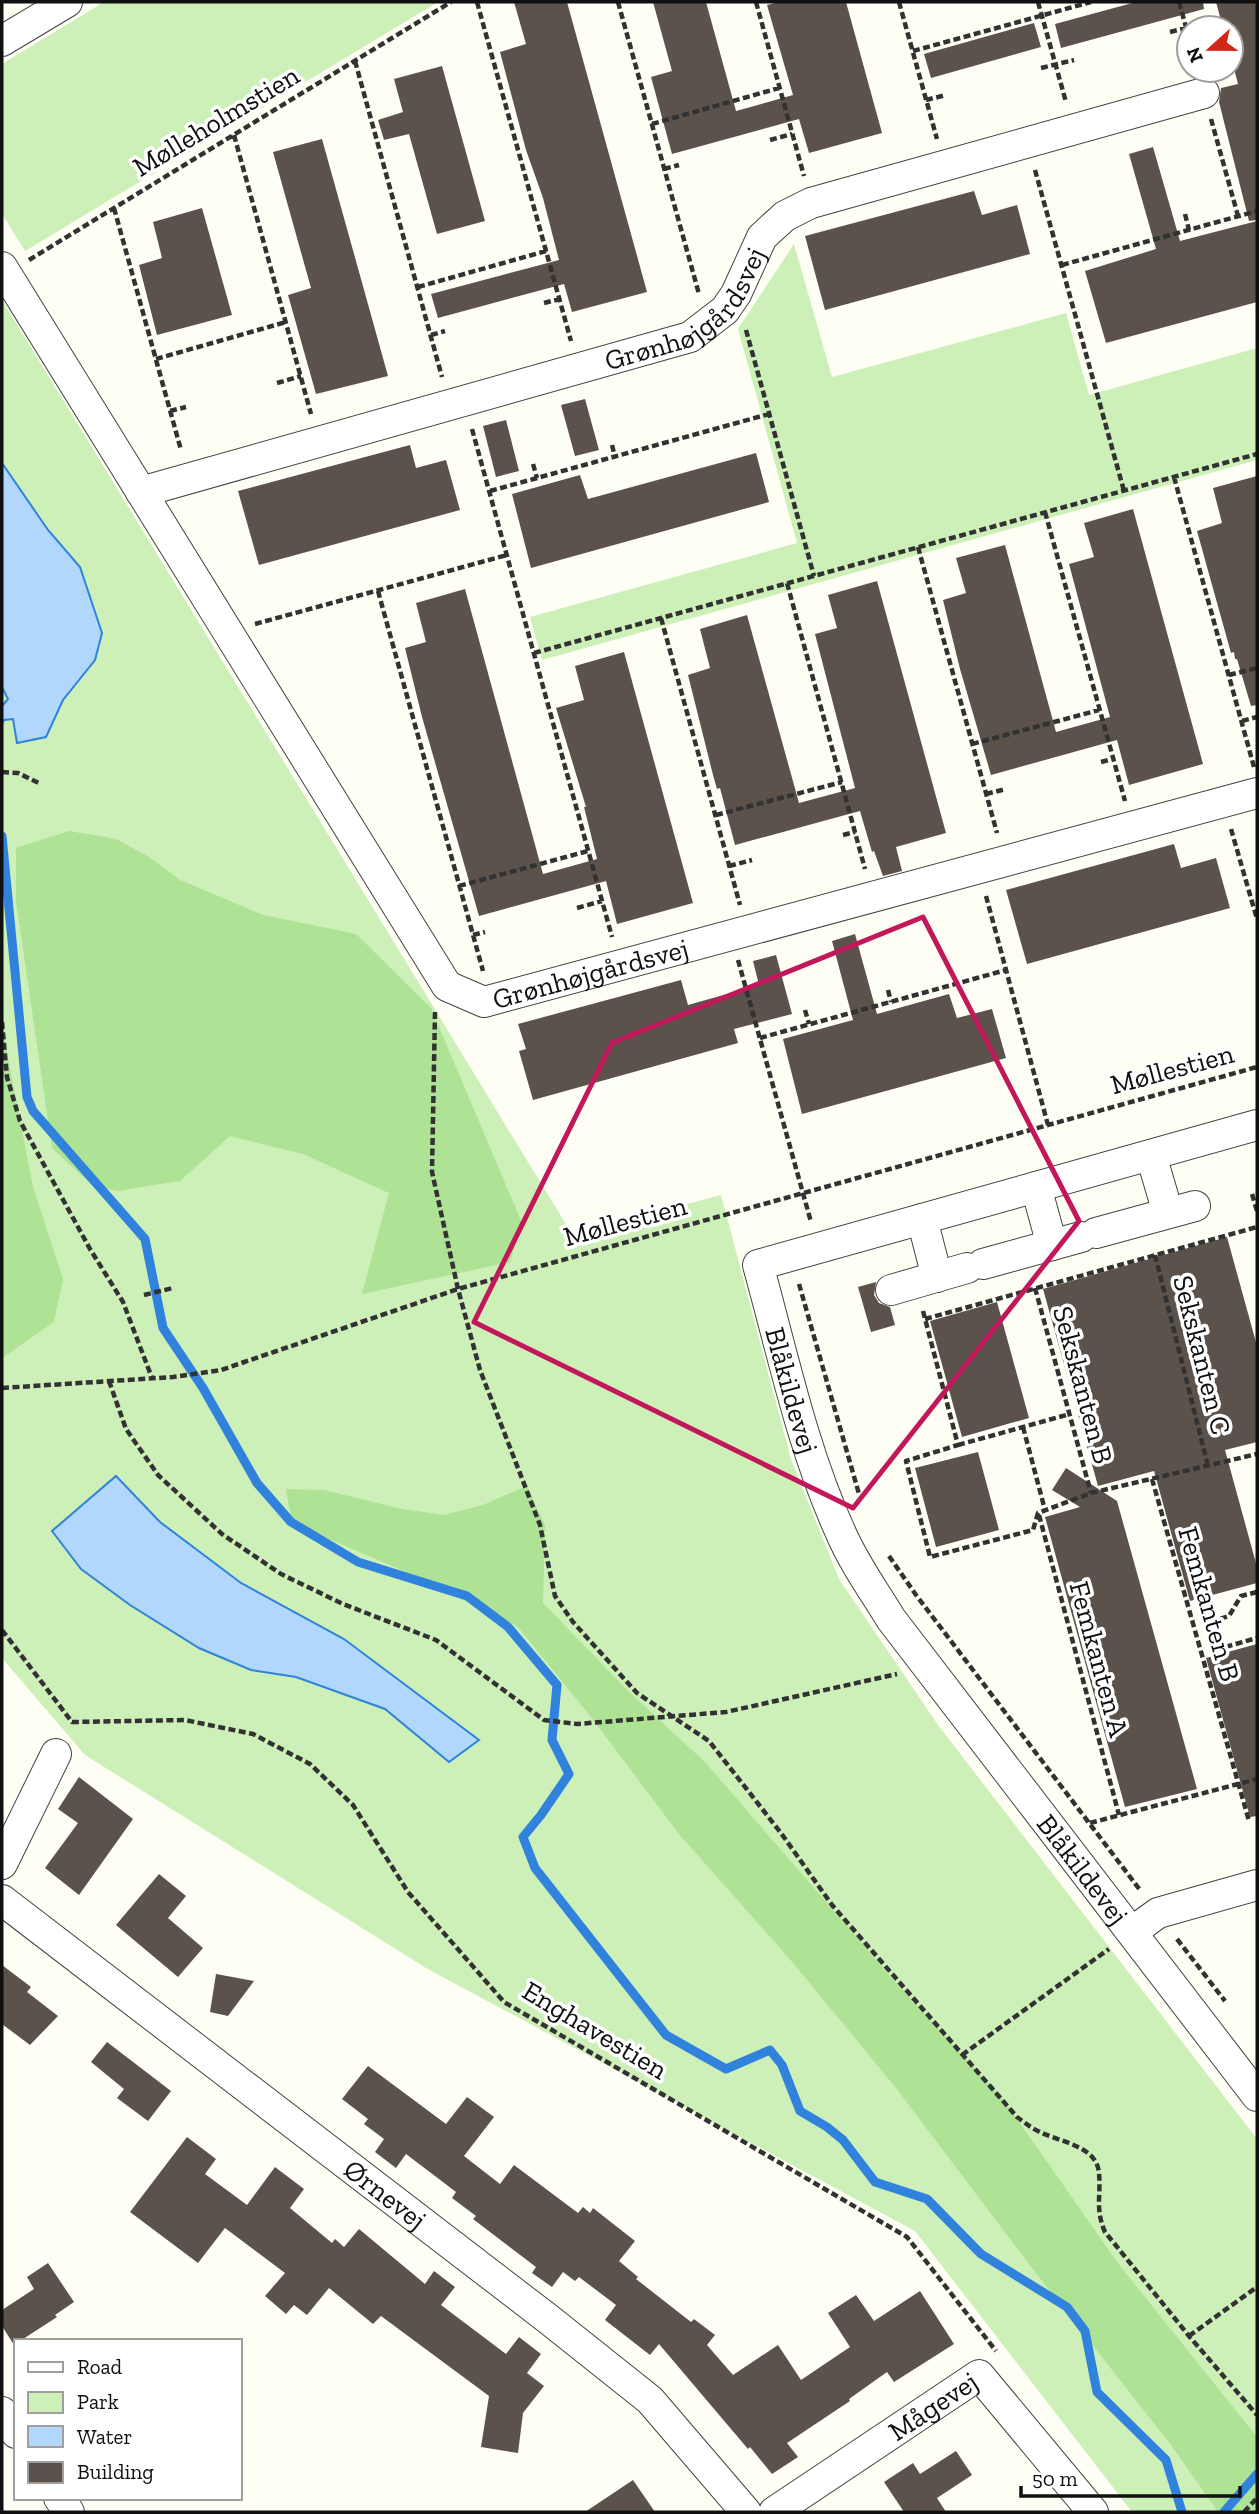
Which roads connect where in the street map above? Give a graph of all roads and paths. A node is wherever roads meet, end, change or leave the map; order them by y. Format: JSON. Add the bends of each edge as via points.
{"nodes":[{"id":1,"x":67,"y":2,"type":"edge"},
{"id":2,"x":451,"y":2,"type":"edge"},
{"id":3,"x":477,"y":2,"type":"edge"},
{"id":4,"x":618,"y":2,"type":"edge"},
{"id":5,"x":756,"y":2,"type":"edge"},
{"id":6,"x":899,"y":2,"type":"edge"},
{"id":7,"x":1038,"y":2,"type":"edge"},
{"id":8,"x":1091,"y":2,"type":"edge"},
{"id":9,"x":1042,"y":16,"type":"junction"},
{"id":10,"x":1175,"y":31,"type":"edge"},
{"id":11,"x":1170,"y":32,"type":"dead end"},
{"id":12,"x":2,"y":41,"type":"edge"},
{"id":13,"x":913,"y":51,"type":"junction"},
{"id":14,"x":1074,"y":60,"type":"dead end"},
{"id":15,"x":355,"y":61,"type":"junction"},
{"id":16,"x":1055,"y":65,"type":"junction"},
{"id":17,"x":1041,"y":68,"type":"dead end"},
{"id":18,"x":779,"y":88,"type":"junction"},
{"id":19,"x":1204,"y":93,"type":"joint"},
{"id":20,"x":946,"y":95,"type":"dead end"},
{"id":21,"x":926,"y":100,"type":"junction"},
{"id":22,"x":652,"y":124,"type":"junction"},
{"id":23,"x":1073,"y":130,"type":"junction"},
{"id":24,"x":792,"y":134,"type":"junction"},
{"id":25,"x":234,"y":135,"type":"junction"},
{"id":26,"x":770,"y":140,"type":"dead end"},
{"id":27,"x":1027,"y":143,"type":"junction"},
{"id":28,"x":679,"y":165,"type":"dead end"},
{"id":29,"x":944,"y":166,"type":"junction"},
{"id":30,"x":664,"y":169,"type":"junction"},
{"id":31,"x":811,"y":203,"type":"junction"},
{"id":32,"x":114,"y":208,"type":"junction"},
{"id":33,"x":1257,"y":211,"type":"edge"},
{"id":34,"x":1185,"y":214,"type":"dead end"},
{"id":35,"x":1238,"y":216,"type":"junction"},
{"id":36,"x":1189,"y":230,"type":"junction"},
{"id":37,"x":546,"y":251,"type":"junction"},
{"id":38,"x":1062,"y":265,"type":"junction"},
{"id":39,"x":4,"y":270,"type":"edge"},
{"id":40,"x":418,"y":286,"type":"junction"},
{"id":41,"x":736,"y":293,"type":"junction"},
{"id":42,"x":559,"y":299,"type":"junction"},
{"id":43,"x":544,"y":303,"type":"dead end"},
{"id":44,"x":286,"y":323,"type":"junction"},
{"id":45,"x":708,"y":325,"type":"junction"},
{"id":46,"x":445,"y":331,"type":"dead end"},
{"id":47,"x":431,"y":335,"type":"junction"},
{"id":48,"x":156,"y":359,"type":"junction"},
{"id":49,"x":579,"y":368,"type":"junction"},
{"id":50,"x":301,"y":376,"type":"junction"},
{"id":51,"x":277,"y":383,"type":"dead end"},
{"id":52,"x":457,"y":403,"type":"junction"},
{"id":53,"x":186,"y":407,"type":"dead end"},
{"id":54,"x":170,"y":411,"type":"junction"},
{"id":55,"x":769,"y":414,"type":"junction"},
{"id":56,"x":319,"y":442,"type":"junction"},
{"id":57,"x":612,"y":445,"type":"dead end"},
{"id":58,"x":1257,"y":454,"type":"edge"},
{"id":59,"x":615,"y":457,"type":"junction"},
{"id":60,"x":533,"y":464,"type":"dead end"},
{"id":61,"x":1174,"y":477,"type":"junction"},
{"id":62,"x":189,"y":478,"type":"junction"},
{"id":63,"x":537,"y":478,"type":"junction"},
{"id":64,"x":490,"y":491,"type":"junction"},
{"id":65,"x":1124,"y":491,"type":"junction"},
{"id":66,"x":141,"y":492,"type":"junction"},
{"id":67,"x":1045,"y":512,"type":"junction"},
{"id":68,"x":918,"y":547,"type":"junction"},
{"id":69,"x":507,"y":555,"type":"junction"},
{"id":70,"x":814,"y":576,"type":"junction"},
{"id":71,"x":787,"y":583,"type":"junction"},
{"id":72,"x":378,"y":591,"type":"junction"},
{"id":73,"x":661,"y":618,"type":"junction"},
{"id":74,"x":228,"y":632,"type":"junction"},
{"id":75,"x":534,"y":653,"type":"junction"},
{"id":76,"x":1257,"y":667,"type":"edge"},
{"id":77,"x":1229,"y":675,"type":"junction"},
{"id":78,"x":1099,"y":710,"type":"junction"},
{"id":79,"x":1257,"y":717,"type":"edge"},
{"id":80,"x":1242,"y":721,"type":"junction"},
{"id":81,"x":972,"y":744,"type":"junction"},
{"id":82,"x":1113,"y":759,"type":"junction"},
{"id":83,"x":1101,"y":762,"type":"dead end"},
{"id":84,"x":5,"y":772,"type":"edge"},
{"id":85,"x":1257,"y":778,"type":"edge"},
{"id":86,"x":842,"y":782,"type":"junction"},
{"id":87,"x":41,"y":784,"type":"dead end"},
{"id":88,"x":1006,"y":789,"type":"dead end"},
{"id":89,"x":1257,"y":793,"type":"edge"},
{"id":90,"x":986,"y":794,"type":"junction"},
{"id":91,"x":1223,"y":802,"type":"junction"},
{"id":92,"x":716,"y":815,"type":"junction"},
{"id":93,"x":1132,"y":827,"type":"junction"},
{"id":94,"x":855,"y":832,"type":"junction"},
{"id":95,"x":843,"y":835,"type":"dead end"},
{"id":96,"x":588,"y":851,"type":"junction"},
{"id":97,"x":751,"y":860,"type":"dead end"},
{"id":98,"x":991,"y":864,"type":"junction"},
{"id":99,"x":729,"y":866,"type":"junction"},
{"id":100,"x":459,"y":886,"type":"junction"},
{"id":101,"x":873,"y":896,"type":"junction"},
{"id":102,"x":1255,"y":900,"type":"edge"},
{"id":103,"x":602,"y":901,"type":"junction"},
{"id":104,"x":578,"y":908,"type":"dead end"},
{"id":105,"x":1257,"y":919,"type":"edge"},
{"id":106,"x":485,"y":932,"type":"dead end"},
{"id":107,"x":738,"y":932,"type":"junction"},
{"id":108,"x":473,"y":935,"type":"junction"},
{"id":109,"x":620,"y":964,"type":"junction"},
{"id":110,"x":1006,"y":970,"type":"junction"},
{"id":111,"x":447,"y":986,"type":"junction"},
{"id":112,"x":888,"y":990,"type":"dead end"},
{"id":113,"x":491,"y":1000,"type":"junction"},
{"id":114,"x":891,"y":1002,"type":"junction"},
{"id":115,"x":805,"y":1010,"type":"dead end"},
{"id":116,"x":2,"y":1022,"type":"edge"},
{"id":117,"x":809,"y":1024,"type":"junction"},
{"id":118,"x":760,"y":1038,"type":"junction"},
{"id":119,"x":1257,"y":1067,"type":"edge"},
{"id":120,"x":1048,"y":1125,"type":"junction"},
{"id":121,"x":1257,"y":1125,"type":"edge"},
{"id":122,"x":1151,"y":1155,"type":"junction"},
{"id":123,"x":1036,"y":1187,"type":"junction"},
{"id":124,"x":804,"y":1194,"type":"junction"},
{"id":125,"x":1252,"y":1194,"type":"dead end"},
{"id":126,"x":1257,"y":1211,"type":"edge"},
{"id":127,"x":922,"y":1219,"type":"junction"},
{"id":128,"x":1257,"y":1227,"type":"edge"},
{"id":129,"x":1052,"y":1245,"type":"junction"},
{"id":130,"x":818,"y":1248,"type":"junction"},
{"id":131,"x":1155,"y":1255,"type":"junction"},
{"id":132,"x":797,"y":1280,"type":"dead end"},
{"id":133,"x":915,"y":1283,"type":"junction"},
{"id":134,"x":173,"y":1288,"type":"dead end"},
{"id":135,"x":1035,"y":1288,"type":"junction"},
{"id":136,"x":458,"y":1289,"type":"junction"},
{"id":137,"x":144,"y":1294,"type":"dead end"},
{"id":138,"x":925,"y":1319,"type":"junction"},
{"id":139,"x":152,"y":1379,"type":"junction"},
{"id":140,"x":109,"y":1381,"type":"junction"},
{"id":141,"x":2,"y":1388,"type":"edge"},
{"id":142,"x":1070,"y":1414,"type":"junction"},
{"id":143,"x":1023,"y":1427,"type":"junction"},
{"id":144,"x":958,"y":1446,"type":"junction"},
{"id":145,"x":1257,"y":1454,"type":"edge"},
{"id":146,"x":1208,"y":1466,"type":"junction"},
{"id":147,"x":1152,"y":1479,"type":"junction"},
{"id":148,"x":1090,"y":1493,"type":"junction"},
{"id":149,"x":862,"y":1501,"type":"dead end"},
{"id":150,"x":1045,"y":1510,"type":"junction"},
{"id":151,"x":1038,"y":1513,"type":"junction"},
{"id":152,"x":884,"y":1549,"type":"dead end"},
{"id":153,"x":1257,"y":1592,"type":"edge"},
{"id":154,"x":2,"y":1630,"type":"edge"},
{"id":155,"x":1257,"y":1638,"type":"edge"},
{"id":156,"x":928,"y":1667,"type":"junction"},
{"id":157,"x":671,"y":1715,"type":"junction"},
{"id":158,"x":56,"y":1754,"type":"dead end"},
{"id":159,"x":1257,"y":1779,"type":"edge"},
{"id":160,"x":1238,"y":1784,"type":"junction"},
{"id":161,"x":1119,"y":1815,"type":"junction"},
{"id":162,"x":1249,"y":1821,"type":"dead end"},
{"id":163,"x":1090,"y":1822,"type":"junction"},
{"id":164,"x":2,"y":1864,"type":"edge"},
{"id":165,"x":1257,"y":1885,"type":"edge"},
{"id":166,"x":2,"y":1900,"type":"edge"},
{"id":167,"x":1158,"y":1913,"type":"junction"},
{"id":168,"x":1132,"y":1932,"type":"junction"},
{"id":169,"x":1225,"y":2001,"type":"dead end"},
{"id":170,"x":962,"y":2055,"type":"junction"},
{"id":171,"x":1257,"y":2096,"type":"edge"},
{"id":172,"x":1257,"y":2287,"type":"edge"},
{"id":173,"x":1189,"y":2336,"type":"junction"},
{"id":174,"x":1002,"y":2358,"type":"dead end"},
{"id":175,"x":1257,"y":2414,"type":"edge"},
{"id":176,"x":1257,"y":2498,"type":"edge"},
{"id":177,"x":746,"y":2512,"type":"edge"},
{"id":178,"x":774,"y":2512,"type":"edge"},
{"id":179,"x":1093,"y":2512,"type":"edge"},
{"id":180,"x":1244,"y":2512,"type":"edge"}],
"edges":[{"from":1,"to":12,"type":"street"},
{"from":2,"to":15,"type":"path","name":"Mølleholmstien"},
{"from":3,"to":37,"type":"path"},
{"from":4,"to":22,"type":"path"},
{"from":5,"to":18,"type":"path"},
{"from":6,"to":13,"type":"path"},
{"from":7,"to":9,"type":"path"},
{"from":8,"to":9,"type":"path"},
{"from":9,"to":13,"type":"path"},
{"from":9,"to":16,"type":"path"},
{"from":10,"to":11,"type":"path"},
{"from":13,"to":21,"type":"path"},
{"from":14,"to":16,"type":"path"},
{"from":15,"to":25,"type":"path","name":"Mølleholmstien"},
{"from":15,"to":40,"type":"path"},
{"from":16,"to":17,"type":"path"},
{"from":16,"to":23,"type":"path"},
{"from":18,"to":22,"type":"path"},
{"from":18,"to":24,"type":"path"},
{"from":19,"to":23,"type":"street","name":"Grønhøjgårdsvej"},
{"from":19,"to":35,"type":"path"},
{"from":20,"to":21,"type":"path"},
{"from":21,"to":29,"type":"path"},
{"from":22,"to":30,"type":"path"},
{"from":23,"to":27,"type":"street","name":"Grønhøjgårdsvej"},
{"from":24,"to":26,"type":"path"},
{"from":24,"to":31,"type":"path"},
{"from":25,"to":32,"type":"path","name":"Mølleholmstien"},
{"from":25,"to":44,"type":"path"},
{"from":27,"to":29,"type":"street","name":"Grønhøjgårdsvej"},
{"from":27,"to":38,"type":"path"},
{"from":28,"to":30,"type":"path"},
{"from":29,"to":31,"type":"street","name":"Grønhøjgårdsvej"},
{"from":30,"to":45,"type":"path"},
{"from":31,"to":41,"type":"street","name":"Grønhøjgårdsvej","via":[[785,216],[762,237]]},
{"from":32,"to":39,"type":"path","name":"Mølleholmstien"},
{"from":32,"to":48,"type":"path"},
{"from":33,"to":35,"type":"path"},
{"from":34,"to":36,"type":"path"},
{"from":35,"to":36,"type":"path"},
{"from":36,"to":38,"type":"path"},
{"from":37,"to":40,"type":"path"},
{"from":37,"to":42,"type":"path"},
{"from":38,"to":65,"type":"path"},
{"from":39,"to":66,"type":"street"},
{"from":40,"to":47,"type":"path"},
{"from":41,"to":45,"type":"street","name":"Grønhøjgårdsvej"},
{"from":41,"to":55,"type":"path"},
{"from":42,"to":43,"type":"path"},
{"from":42,"to":49,"type":"path"},
{"from":44,"to":48,"type":"path"},
{"from":44,"to":50,"type":"path"},
{"from":45,"to":49,"type":"street","name":"Grønhøjgårdsvej","via":[[690,337]]},
{"from":46,"to":47,"type":"path"},
{"from":47,"to":52,"type":"path"},
{"from":48,"to":54,"type":"path"},
{"from":49,"to":52,"type":"street","name":"Grønhøjgårdsvej"},
{"from":50,"to":51,"type":"path"},
{"from":50,"to":56,"type":"path"},
{"from":52,"to":56,"type":"street","name":"Grønhøjgårdsvej"},
{"from":52,"to":64,"type":"path"},
{"from":53,"to":54,"type":"path"},
{"from":54,"to":62,"type":"path"},
{"from":55,"to":59,"type":"path"},
{"from":55,"to":70,"type":"path"},
{"from":56,"to":62,"type":"street","name":"Grønhøjgårdsvej"},
{"from":57,"to":59,"type":"path"},
{"from":58,"to":61,"type":"path"},
{"from":59,"to":63,"type":"path"},
{"from":60,"to":63,"type":"path"},
{"from":61,"to":65,"type":"path"},
{"from":61,"to":77,"type":"path"},
{"from":62,"to":66,"type":"street","name":"Grønhøjgårdsvej"},
{"from":63,"to":64,"type":"path"},
{"from":64,"to":69,"type":"path"},
{"from":65,"to":67,"type":"path"},
{"from":66,"to":74,"type":"street"},
{"from":67,"to":68,"type":"path"},
{"from":67,"to":78,"type":"path"},
{"from":68,"to":70,"type":"path"},
{"from":68,"to":81,"type":"path"},
{"from":69,"to":72,"type":"path"},
{"from":69,"to":75,"type":"path"},
{"from":70,"to":71,"type":"path"},
{"from":71,"to":73,"type":"path"},
{"from":71,"to":86,"type":"path"},
{"from":72,"to":74,"type":"path"},
{"from":72,"to":100,"type":"path"},
{"from":73,"to":75,"type":"path"},
{"from":73,"to":92,"type":"path"},
{"from":74,"to":111,"type":"street"},
{"from":75,"to":96,"type":"path"},
{"from":76,"to":77,"type":"path"},
{"from":77,"to":80,"type":"path"},
{"from":78,"to":81,"type":"path"},
{"from":78,"to":82,"type":"path"},
{"from":79,"to":80,"type":"path"},
{"from":80,"to":85,"type":"path"},
{"from":81,"to":90,"type":"path"},
{"from":82,"to":83,"type":"path"},
{"from":82,"to":93,"type":"path"},
{"from":84,"to":87,"type":"path"},
{"from":86,"to":92,"type":"path"},
{"from":86,"to":94,"type":"path"},
{"from":88,"to":90,"type":"path"},
{"from":89,"to":91,"type":"street","name":"Grønhøjgårdsvej"},
{"from":90,"to":98,"type":"path"},
{"from":91,"to":93,"type":"street","name":"Grønhøjgårdsvej"},
{"from":91,"to":102,"type":"path"},
{"from":92,"to":99,"type":"path"},
{"from":93,"to":98,"type":"street","name":"Grønhøjgårdsvej"},
{"from":94,"to":95,"type":"path"},
{"from":94,"to":101,"type":"path"},
{"from":96,"to":100,"type":"path"},
{"from":96,"to":103,"type":"path"},
{"from":97,"to":99,"type":"path"},
{"from":98,"to":101,"type":"street","name":"Grønhøjgårdsvej"},
{"from":98,"to":110,"type":"path"},
{"from":99,"to":107,"type":"path"},
{"from":100,"to":108,"type":"path"},
{"from":101,"to":107,"type":"street","name":"Grønhøjgårdsvej"},
{"from":102,"to":105,"type":"path"},
{"from":103,"to":104,"type":"path"},
{"from":103,"to":109,"type":"path"},
{"from":106,"to":108,"type":"path"},
{"from":107,"to":109,"type":"street","name":"Grønhøjgårdsvej"},
{"from":107,"to":118,"type":"path"},
{"from":108,"to":113,"type":"path"},
{"from":109,"to":113,"type":"street","name":"Grønhøjgårdsvej"},
{"from":110,"to":114,"type":"path"},
{"from":110,"to":120,"type":"path"},
{"from":111,"to":113,"type":"street","name":"Grønhøjgårdsvej","via":[[484,1002]]},
{"from":111,"to":136,"type":"path","via":[[435,1007],[432,1172]]},
{"from":112,"to":114,"type":"path"},
{"from":114,"to":117,"type":"path"},
{"from":115,"to":117,"type":"path"},
{"from":116,"to":139,"type":"path","via":[[7,1077],[20,1121],[123,1303]]},
{"from":117,"to":118,"type":"path"},
{"from":118,"to":124,"type":"path"},
{"from":119,"to":120,"type":"path","name":"Møllestien"},
{"from":120,"to":124,"type":"path","name":"Møllestien"},
{"from":121,"to":122,"type":"street","name":"Blåkildevej"},
{"from":122,"to":123,"type":"street","name":"Blåkildevej"},
{"from":122,"to":129,"type":"street","via":[[1181,1210]]},
{"from":123,"to":127,"type":"street","name":"Blåkildevej"},
{"from":123,"to":129,"type":"street"},
{"from":124,"to":130,"type":"path"},
{"from":124,"to":136,"type":"path","name":"Møllestien"},
{"from":125,"to":126,"type":"path"},
{"from":127,"to":130,"type":"street","name":"Blåkildevej"},
{"from":127,"to":133,"type":"street"},
{"from":128,"to":131,"type":"path"},
{"from":129,"to":133,"type":"street"},
{"from":130,"to":156,"type":"street","name":"Blåkildevej","via":[[758,1265],[813,1464],[841,1534],[891,1619]]},
{"from":131,"to":135,"type":"path"},
{"from":131,"to":146,"type":"path","name":"Sekskanten C"},
{"from":132,"to":149,"type":"path"},
{"from":133,"to":138,"type":"path"},
{"from":134,"to":137,"type":"path"},
{"from":135,"to":138,"type":"path"},
{"from":135,"to":142,"type":"path","name":"Sekskanten B"},
{"from":136,"to":139,"type":"path","name":"Møllestien","via":[[221,1370]]},
{"from":136,"to":157,"type":"path","via":[[480,1370],[540,1525],[555,1596],[637,1693]]},
{"from":138,"to":144,"type":"path"},
{"from":139,"to":140,"type":"path","name":"Møllestien"},
{"from":140,"to":141,"type":"path","name":"Møllestien"},
{"from":140,"to":157,"type":"path","via":[[126,1429],[158,1475],[222,1534],[281,1574],[342,1604],[436,1640],[544,1720],[577,1724]]},
{"from":142,"to":143,"type":"path"},
{"from":142,"to":148,"type":"path","name":"Sekskanten B"},
{"from":143,"to":144,"type":"path"},
{"from":143,"to":150,"type":"path"},
{"from":144,"to":151,"type":"path","via":[[906,1461],[930,1558],[1033,1530]]},
{"from":145,"to":146,"type":"path"},
{"from":146,"to":147,"type":"path"},
{"from":147,"to":148,"type":"path"},
{"from":147,"to":160,"type":"path","name":"Femkanten B"},
{"from":148,"to":150,"type":"path"},
{"from":150,"to":151,"type":"path"},
{"from":151,"to":161,"type":"path","name":"Femkanten A"},
{"from":152,"to":163,"type":"path"},
{"from":153,"to":155,"type":"path","via":[[1241,1596],[1229,1616],[1211,1622],[1218,1649]]},
{"from":154,"to":174,"type":"path","name":"Enghavestien","via":[[72,1722],[185,1720],[253,1734],[310,1764],[353,1805],[408,1892],[504,2002],[907,2237]]},
{"from":156,"to":157,"type":"path","via":[[726,1713]]},
{"from":156,"to":168,"type":"street","name":"Blåkildevej"},
{"from":157,"to":170,"type":"path","via":[[709,1741],[832,1905]]},
{"from":158,"to":164,"type":"street"},
{"from":159,"to":160,"type":"path"},
{"from":160,"to":161,"type":"path"},
{"from":160,"to":162,"type":"path","name":"Femkanten B"},
{"from":161,"to":163,"type":"path"},
{"from":163,"to":167,"type":"path"},
{"from":165,"to":167,"type":"street","name":"Blåkildevej"},
{"from":166,"to":177,"type":"street","name":"Ørnevej","via":[[650,2400]]},
{"from":167,"to":168,"type":"street","name":"Blåkildevej"},
{"from":167,"to":169,"type":"path"},
{"from":168,"to":170,"type":"path"},
{"from":168,"to":171,"type":"street","name":"Blåkildevej"},
{"from":170,"to":173,"type":"path","via":[[1017,2117],[1093,2157],[1099,2171],[1098,2216],[1105,2232]]},
{"from":172,"to":173,"type":"path"},
{"from":173,"to":175,"type":"path"},
{"from":176,"to":180,"type":"path"},
{"from":178,"to":179,"type":"street","name":"Mågevej","via":[[979,2375]]}]}
